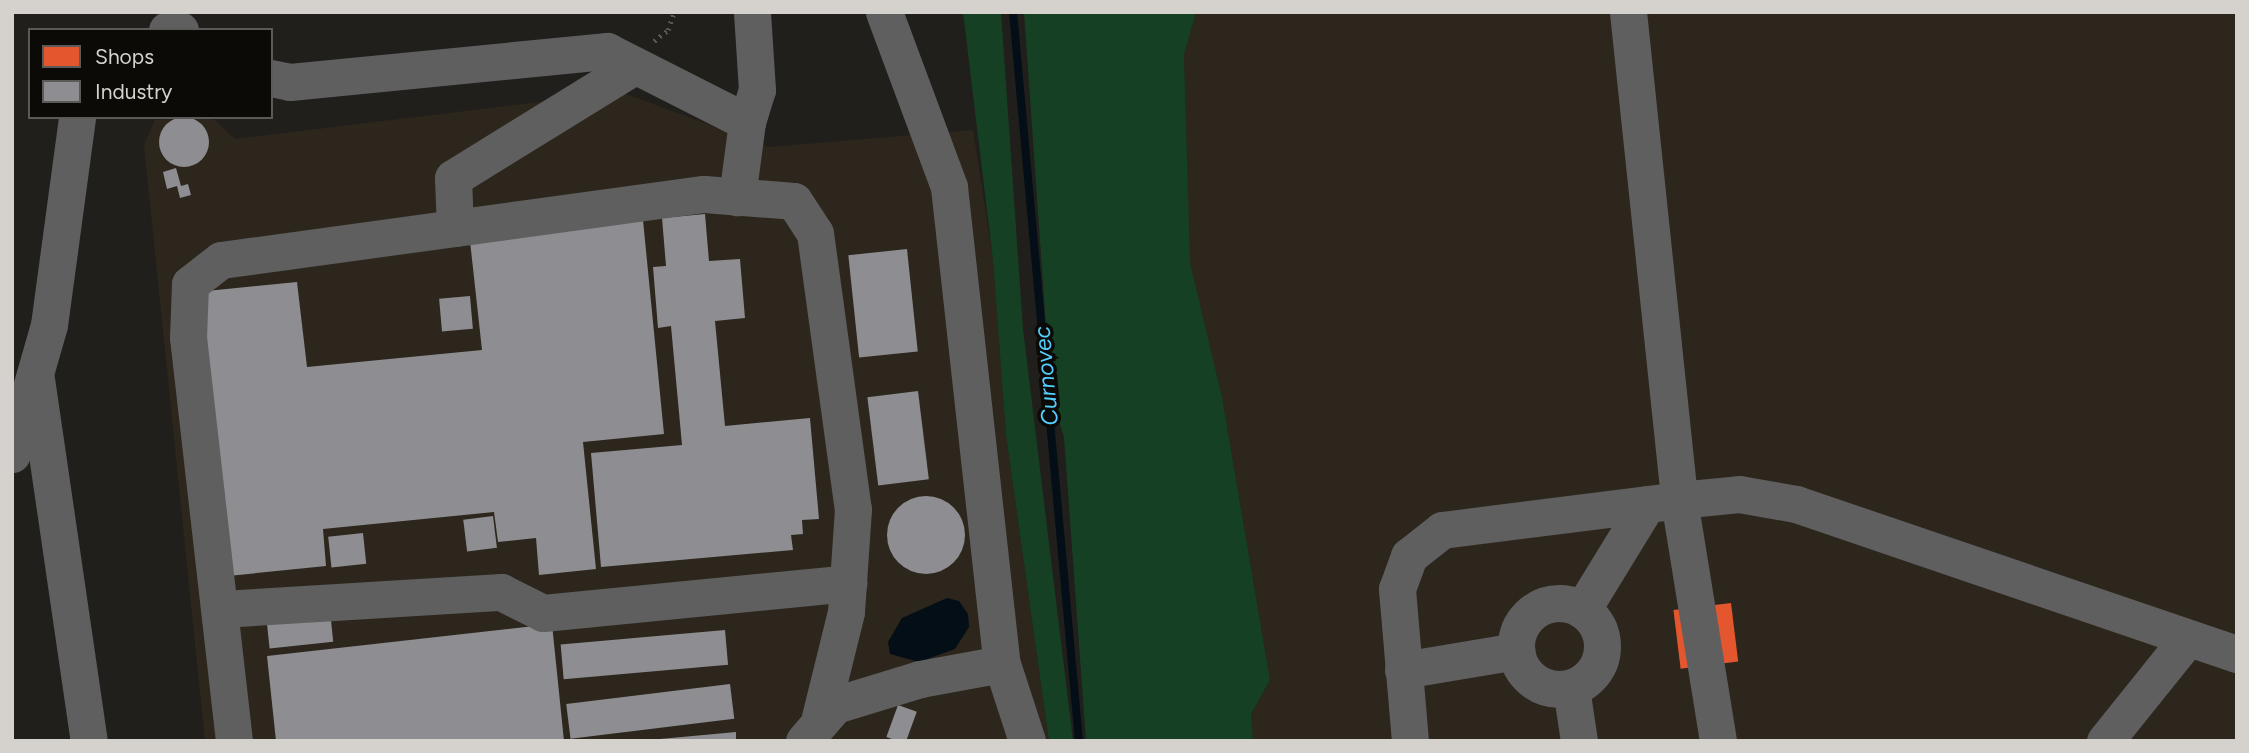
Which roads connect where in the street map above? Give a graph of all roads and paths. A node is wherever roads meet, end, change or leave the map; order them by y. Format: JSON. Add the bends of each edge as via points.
{"nodes":[{"id":1,"x":752,"y":12,"type":"edge"},
{"id":2,"x":884,"y":12,"type":"edge"},
{"id":3,"x":1628,"y":12,"type":"edge"},
{"id":4,"x":631,"y":68,"type":"junction"},
{"id":5,"x":273,"y":78,"type":"edge"},
{"id":6,"x":77,"y":119,"type":"edge"},
{"id":7,"x":747,"y":122,"type":"junction"},
{"id":8,"x":737,"y":197,"type":"junction"},
{"id":9,"x":455,"y":228,"type":"junction"},
{"id":10,"x":36,"y":379,"type":"junction"},
{"id":11,"x":12,"y":454,"type":"edge"},
{"id":12,"x":1663,"y":502,"type":"junction"},
{"id":13,"x":849,"y":583,"type":"junction"},
{"id":14,"x":222,"y":609,"type":"junction"},
{"id":15,"x":1582,"y":610,"type":"junction"},
{"id":16,"x":2186,"y":639,"type":"junction"},
{"id":17,"x":1516,"y":651,"type":"junction"},
{"id":18,"x":2237,"y":654,"type":"edge"},
{"id":19,"x":1002,"y":664,"type":"junction"},
{"id":20,"x":1403,"y":670,"type":"junction"},
{"id":21,"x":1571,"y":688,"type":"junction"},
{"id":22,"x":812,"y":729,"type":"edge"},
{"id":23,"x":89,"y":741,"type":"edge"},
{"id":24,"x":234,"y":741,"type":"edge"},
{"id":25,"x":1027,"y":741,"type":"edge"},
{"id":26,"x":1410,"y":741,"type":"edge"},
{"id":27,"x":1579,"y":741,"type":"edge"},
{"id":28,"x":1718,"y":741,"type":"edge"},
{"id":29,"x":2105,"y":741,"type":"edge"}],
"edges":[{"from":1,"to":7,"type":"lane","via":[[757,90]]},
{"from":2,"to":19,"type":"lane","via":[[949,187]]},
{"from":3,"to":12,"type":"lane"},
{"from":4,"to":5,"type":"lane","via":[[607,51],[290,82]]},
{"from":4,"to":7,"type":"lane"},
{"from":4,"to":9,"type":"lane","via":[[453,178]]},
{"from":6,"to":10,"type":"lane","via":[[60,261]]},
{"from":7,"to":8,"type":"lane"},
{"from":8,"to":9,"type":"lane","via":[[704,194]]},
{"from":8,"to":13,"type":"lane","via":[[794,201],[815,233],[853,509]]},
{"from":9,"to":14,"type":"lane","via":[[220,260],[190,284],[188,338]]},
{"from":10,"to":11,"type":"lane"},
{"from":10,"to":23,"type":"lane"},
{"from":12,"to":15,"type":"lane"},
{"from":12,"to":16,"type":"lane","via":[[1739,494],[1796,503]]},
{"from":12,"to":20,"type":"lane","via":[[1442,530],[1409,556],[1397,589]]},
{"from":12,"to":28,"type":"lane"},
{"from":13,"to":14,"type":"lane","via":[[542,613],[501,592]]},
{"from":13,"to":22,"type":"lane"},
{"from":14,"to":24,"type":"lane"},
{"from":15,"to":17,"type":"lane","via":[[1555,603],[1531,614]]},
{"from":15,"to":21,"type":"lane","via":[[1602,645],[1594,672]]},
{"from":16,"to":18,"type":"lane"},
{"from":16,"to":29,"type":"lane"},
{"from":17,"to":20,"type":"lane"},
{"from":17,"to":21,"type":"lane","via":[[1535,682]]},
{"from":19,"to":22,"type":"lane","via":[[920,679],[835,705]]},
{"from":19,"to":25,"type":"lane"},
{"from":20,"to":26,"type":"lane"},
{"from":21,"to":27,"type":"lane"}]}
